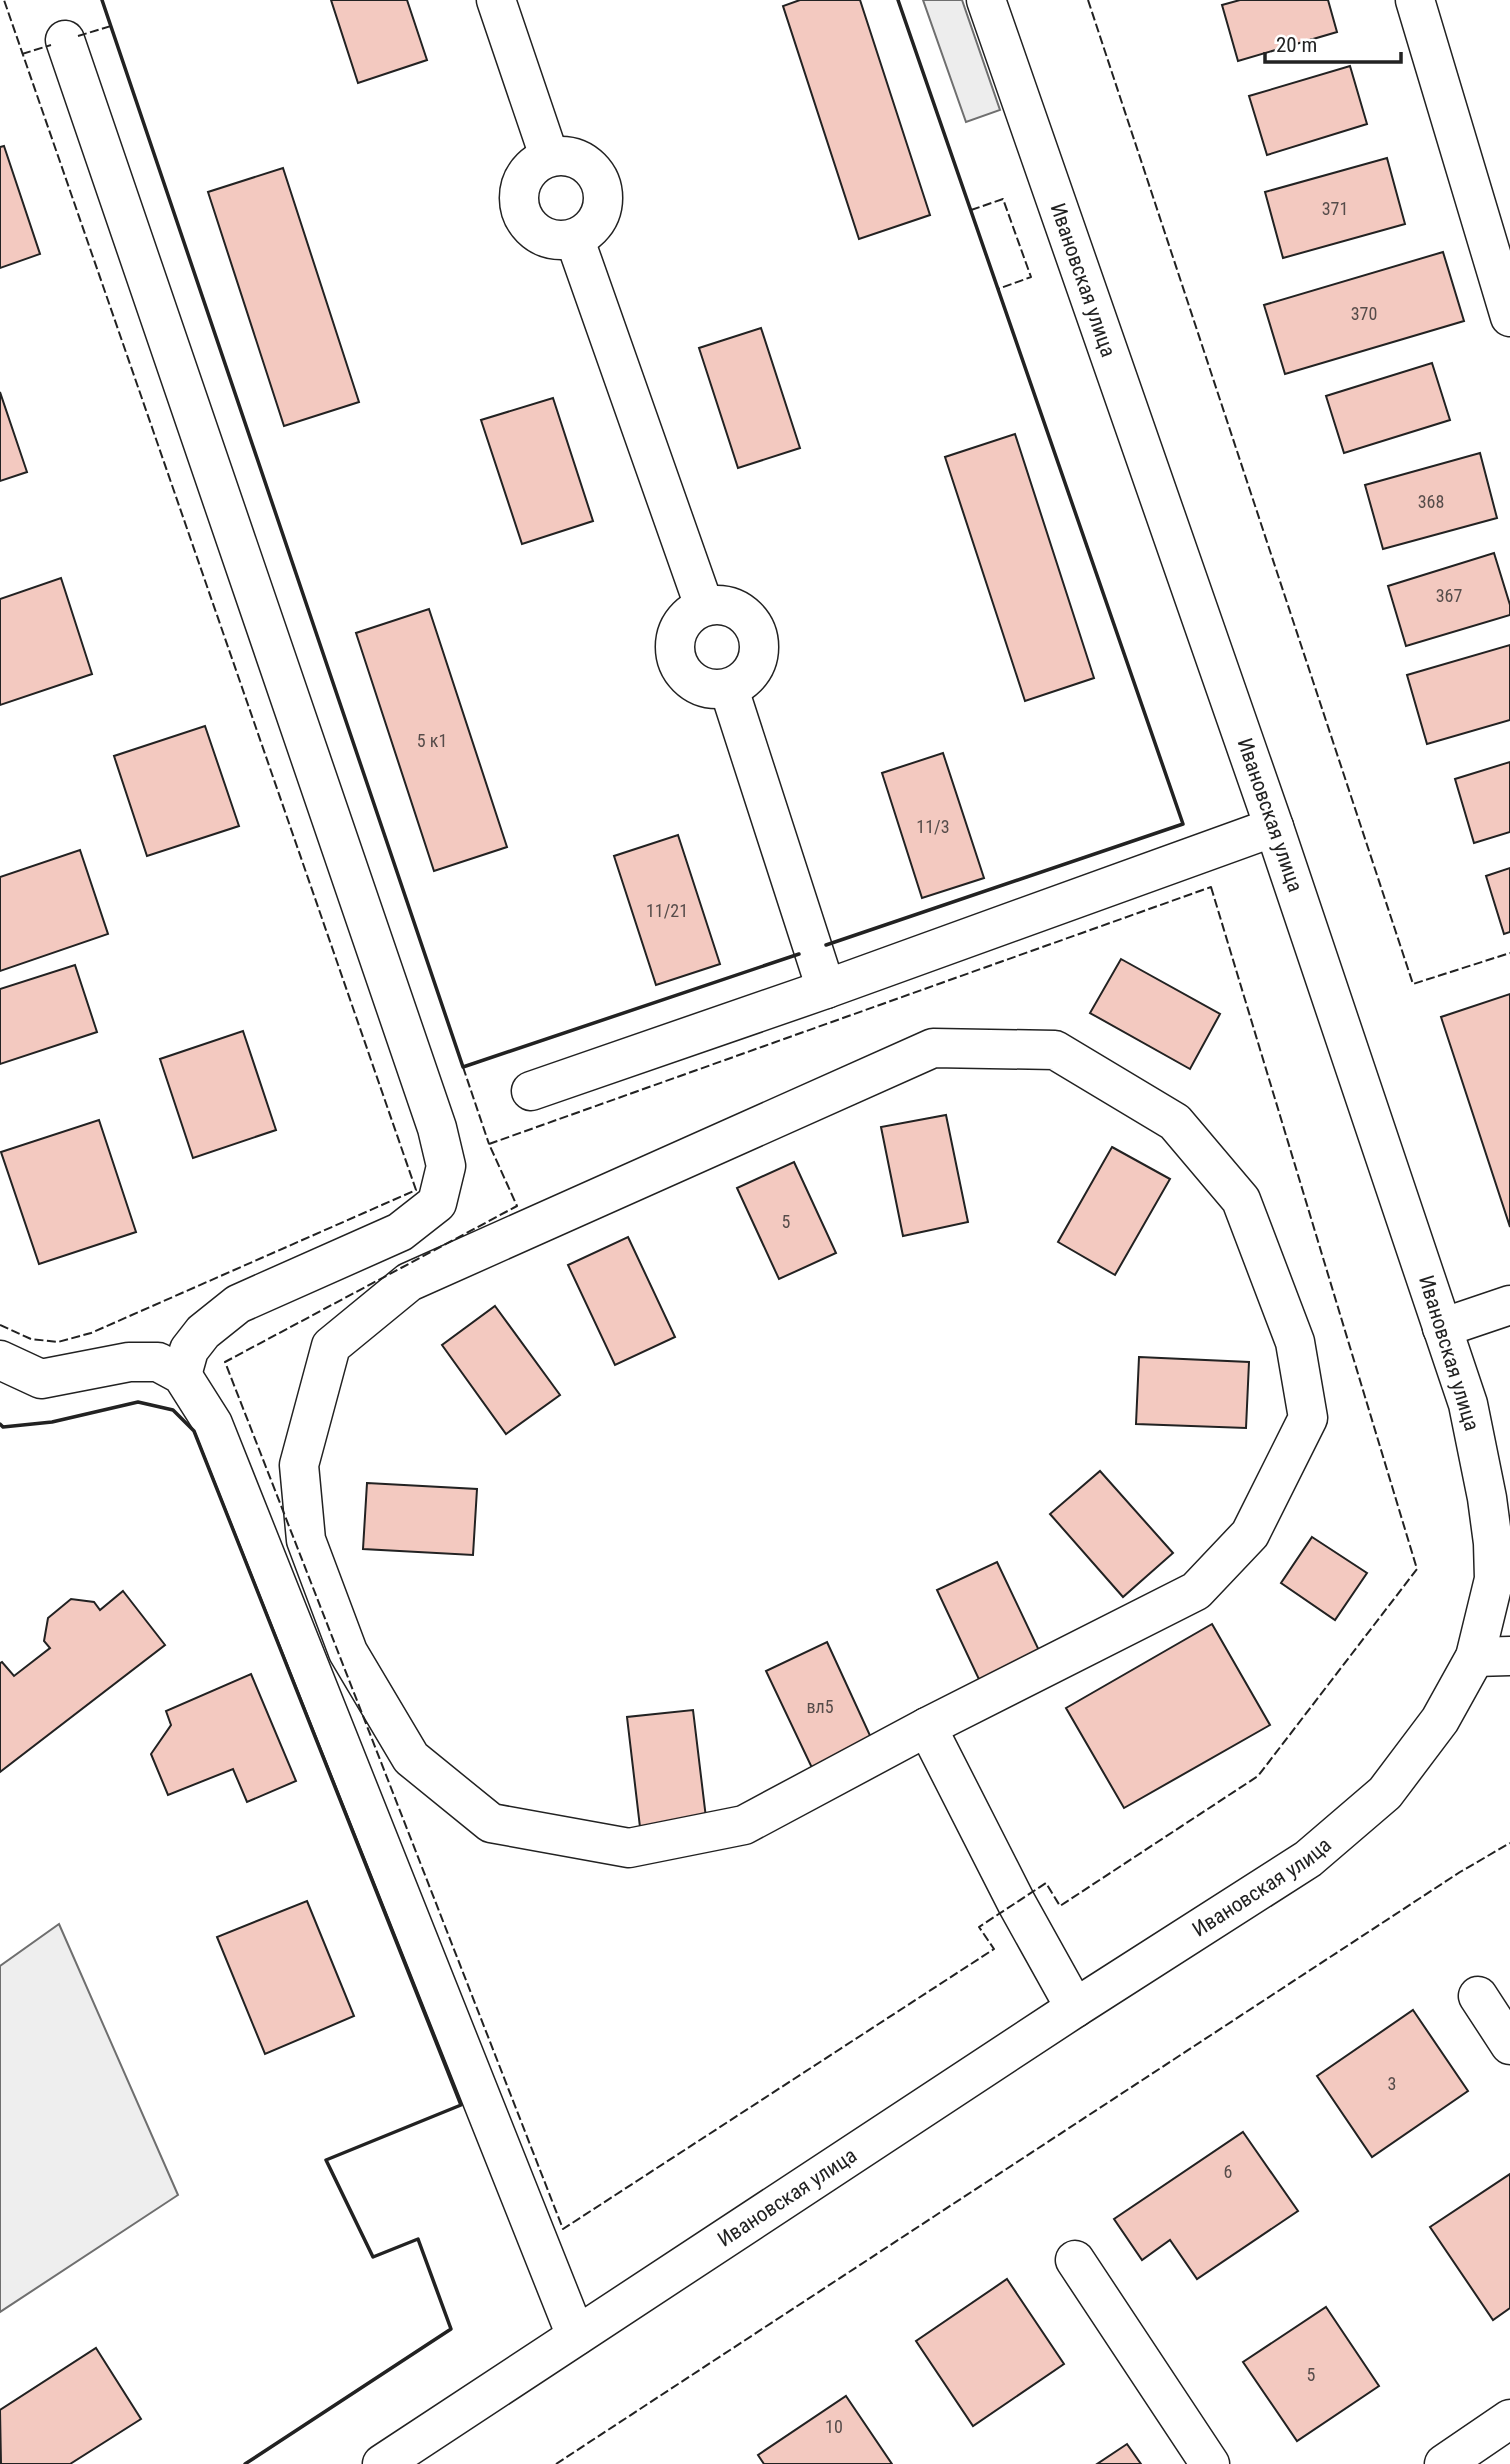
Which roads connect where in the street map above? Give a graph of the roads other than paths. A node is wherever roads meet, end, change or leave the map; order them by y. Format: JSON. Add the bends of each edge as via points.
{"nodes":[{"id":1,"x":496,"y":0,"type":"edge"},
{"id":2,"x":986,"y":0,"type":"edge"},
{"id":3,"x":1415,"y":0,"type":"edge"},
{"id":4,"x":65,"y":40,"type":"dead end"},
{"id":5,"x":548,"y":156,"type":"junction"},
{"id":6,"x":575,"y":240,"type":"junction"},
{"id":7,"x":1510,"y":317,"type":"edge"},
{"id":8,"x":704,"y":606,"type":"junction"},
{"id":9,"x":729,"y":689,"type":"junction"},
{"id":10,"x":1274,"y":827,"type":"junction"},
{"id":11,"x":826,"y":989,"type":"junction"},
{"id":12,"x":531,"y":1091,"type":"dead end"},
{"id":13,"x":1510,"y":1306,"type":"edge"},
{"id":14,"x":1442,"y":1328,"type":"junction"},
{"id":15,"x":0,"y":1360,"type":"edge"},
{"id":16,"x":182,"y":1375,"type":"junction"},
{"id":17,"x":1492,"y":1656,"type":"edge"},
{"id":18,"x":927,"y":1727,"type":"junction"},
{"id":19,"x":1478,"y":1996,"type":"dead end"},
{"id":20,"x":1075,"y":2008,"type":"junction"},
{"id":21,"x":1510,"y":2045,"type":"edge"},
{"id":22,"x":1075,"y":2260,"type":"dead end"},
{"id":23,"x":576,"y":2336,"type":"junction"},
{"id":24,"x":1510,"y":2419,"type":"edge"},
{"id":25,"x":382,"y":2464,"type":"edge"},
{"id":26,"x":1210,"y":2464,"type":"edge"},
{"id":27,"x":1444,"y":2464,"type":"edge"}],
"edges":[{"from":1,"to":5,"type":"street"},
{"from":2,"to":10,"type":"street","name":"Ивановская улица"},
{"from":3,"to":7,"type":"street"},
{"from":4,"to":16,"type":"street","via":[[438,1128],[446,1166],[437,1203],[400,1232],[238,1304],[203,1332],[189,1350]]},
{"from":5,"to":6,"type":"street","via":[[571,156],[591,166],[603,185],[604,207],[593,227]]},
{"from":5,"to":6,"type":"street","via":[[530,169],[519,189],[520,211],[532,230],[552,240]]},
{"from":6,"to":8,"type":"street"},
{"from":8,"to":9,"type":"street","via":[[726,605],[746,616],[758,634],[759,657],[748,676]]},
{"from":8,"to":9,"type":"street","via":[[685,618],[674,638],[675,660],[687,679],[707,690]]},
{"from":9,"to":11,"type":"street"},
{"from":10,"to":11,"type":"street"},
{"from":10,"to":14,"type":"street","name":"Ивановская улица"},
{"from":11,"to":12,"type":"street"},
{"from":13,"to":14,"type":"street"},
{"from":14,"to":17,"type":"street","name":"Ивановская улица","via":[[1468,1404],[1487,1498],[1493,1543]]},
{"from":15,"to":16,"type":"street","via":[[41,1379],[129,1362],[158,1362]]},
{"from":16,"to":23,"type":"street","via":[[213,1424]]},
{"from":17,"to":20,"type":"street","name":"Ивановская улица","via":[[1385,1793],[1308,1859]]},
{"from":18,"to":18,"type":"street","via":[[744,1825],[629,1848],[491,1823],[411,1758],[348,1652],[306,1540],[299,1465],[331,1346],[409,1282],[933,1048],[1055,1050],[1175,1122],[1241,1200],[1295,1342],[1308,1418],[1250,1534],[1196,1591]]},
{"from":18,"to":20,"type":"street"},
{"from":19,"to":21,"type":"street"},
{"from":20,"to":23,"type":"street","name":"Ивановская улица"},
{"from":22,"to":26,"type":"street"},
{"from":23,"to":25,"type":"street","name":"Ивановская улица"},
{"from":24,"to":27,"type":"street"}]}
